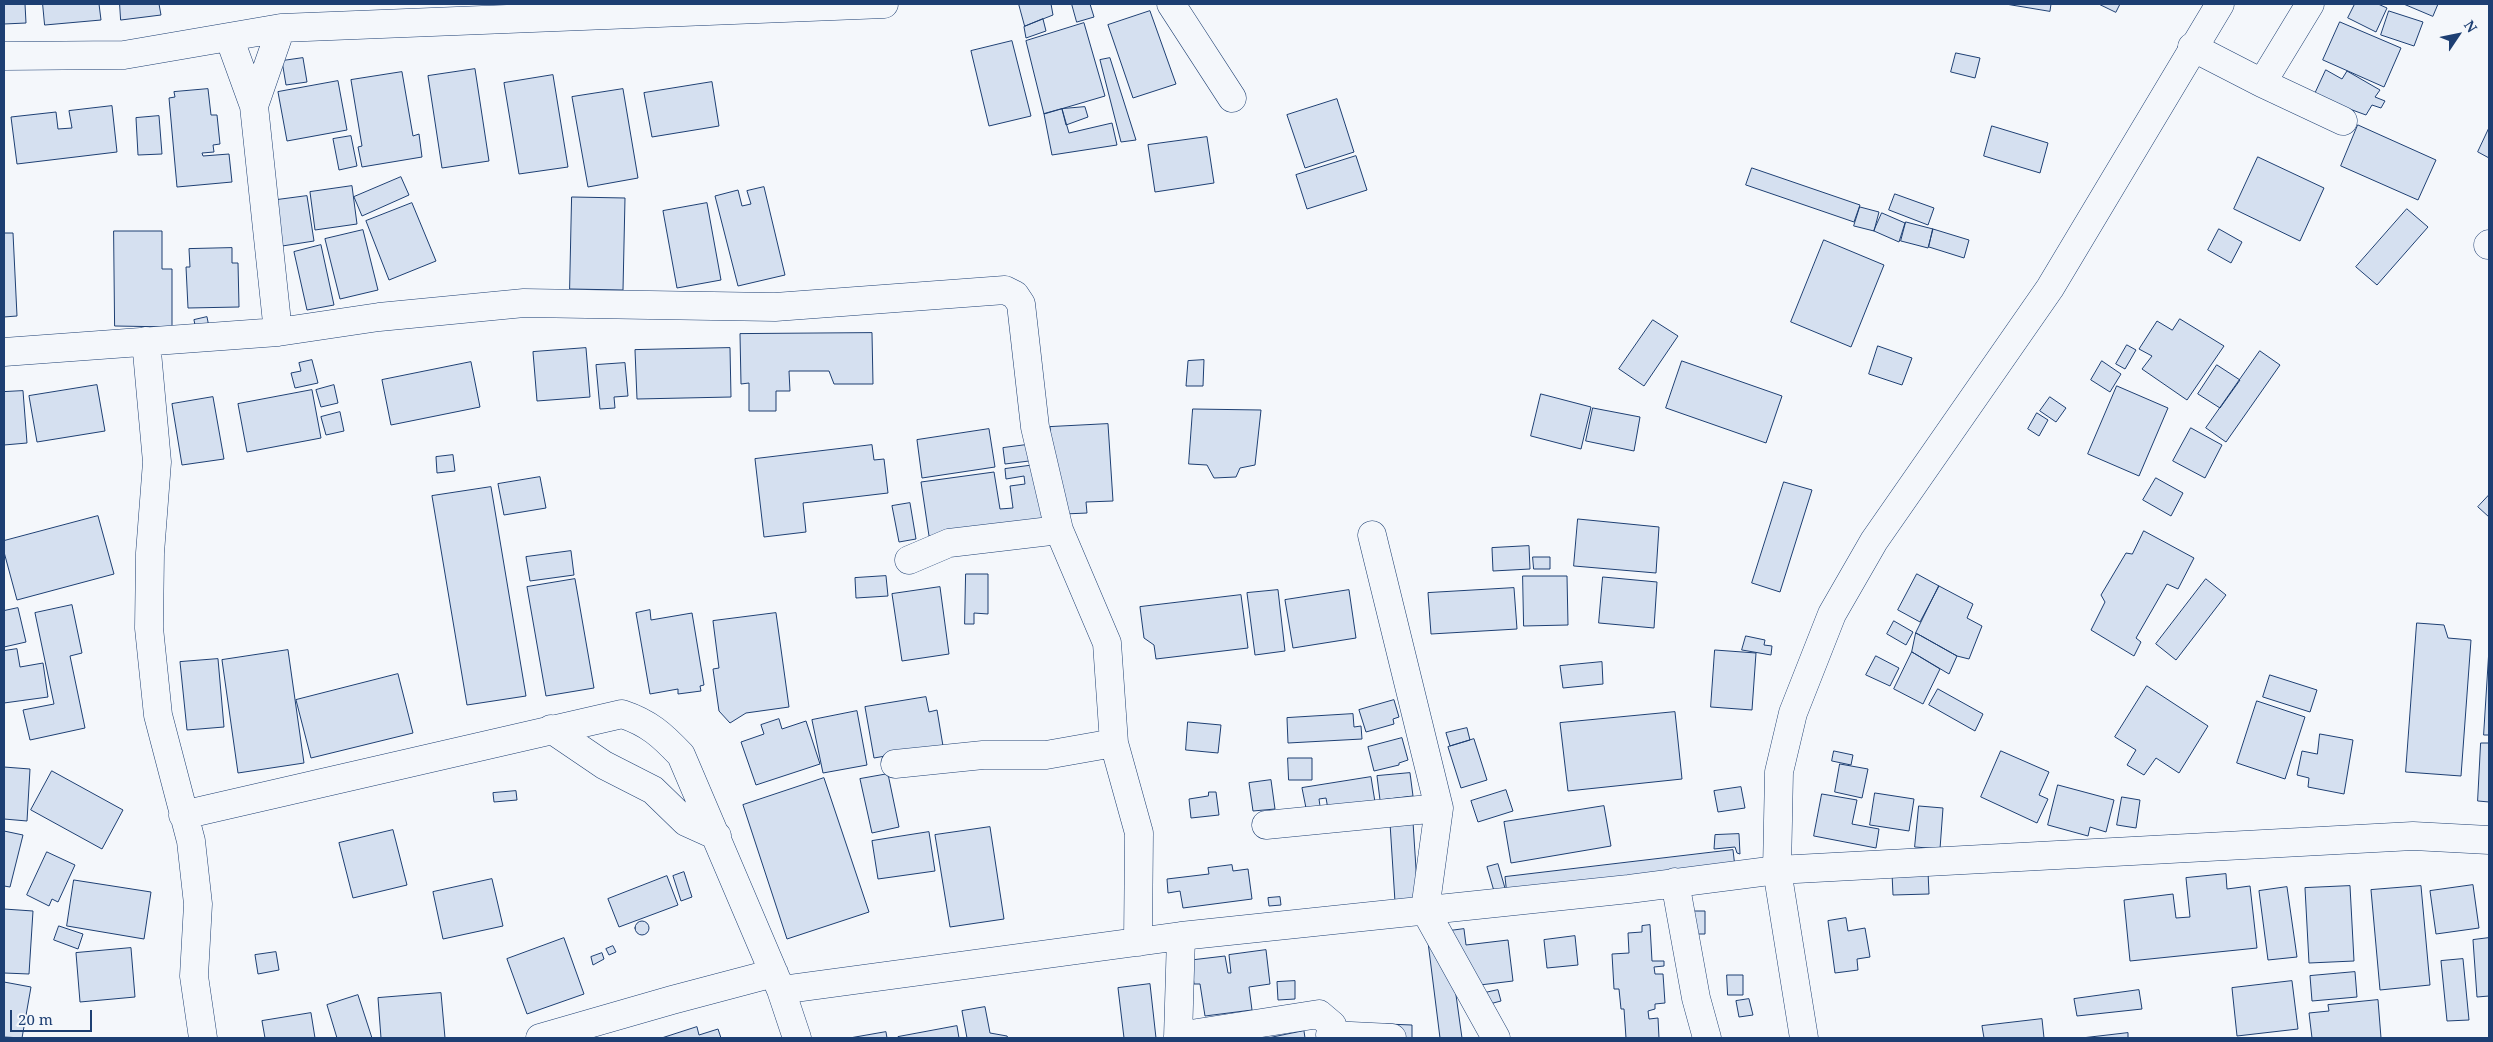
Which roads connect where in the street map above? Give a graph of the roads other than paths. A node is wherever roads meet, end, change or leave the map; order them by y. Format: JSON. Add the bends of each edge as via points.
{"nodes":[{"id":1,"x":884,"y":4,"type":"edge"},
{"id":2,"x":1171,"y":4,"type":"edge"},
{"id":3,"x":2220,"y":4,"type":"edge"},
{"id":4,"x":2310,"y":4,"type":"edge"},
{"id":5,"x":281,"y":28,"type":"junction"},
{"id":6,"x":229,"y":37,"type":"junction"},
{"id":7,"x":2192,"y":47,"type":"junction"},
{"id":8,"x":4,"y":56,"type":"edge"},
{"id":9,"x":2262,"y":83,"type":"junction"},
{"id":10,"x":1232,"y":98,"type":"dead end"},
{"id":11,"x":254,"y":106,"type":"junction"},
{"id":12,"x":2343,"y":121,"type":"dead end"},
{"id":13,"x":278,"y":332,"type":"junction"},
{"id":14,"x":146,"y":341,"type":"junction"},
{"id":15,"x":4,"y":352,"type":"edge"},
{"id":16,"x":1059,"y":530,"type":"junction"},
{"id":17,"x":1372,"y":535,"type":"dead end"},
{"id":18,"x":909,"y":560,"type":"dead end"},
{"id":19,"x":551,"y":729,"type":"junction"},
{"id":20,"x":1114,"y":743,"type":"junction"},
{"id":21,"x":895,"y":764,"type":"dead end"},
{"id":22,"x":653,"y":790,"type":"junction"},
{"id":23,"x":699,"y":794,"type":"junction"},
{"id":24,"x":1439,"y":808,"type":"junction"},
{"id":25,"x":183,"y":815,"type":"junction"},
{"id":26,"x":1266,"y":825,"type":"dead end"},
{"id":27,"x":717,"y":836,"type":"junction"},
{"id":28,"x":2489,"y":840,"type":"edge"},
{"id":29,"x":1777,"y":870,"type":"junction"},
{"id":30,"x":1675,"y":882,"type":"junction"},
{"id":31,"x":1425,"y":910,"type":"junction"},
{"id":32,"x":1181,"y":936,"type":"junction"},
{"id":33,"x":1138,"y":942,"type":"junction"},
{"id":34,"x":777,"y":981,"type":"junction"},
{"id":35,"x":1330,"y":1036,"type":"edge"},
{"id":36,"x":1178,"y":1037,"type":"edge"},
{"id":37,"x":203,"y":1038,"type":"edge"},
{"id":38,"x":540,"y":1038,"type":"edge"},
{"id":39,"x":797,"y":1038,"type":"edge"},
{"id":40,"x":1392,"y":1038,"type":"edge"},
{"id":41,"x":1496,"y":1038,"type":"edge"},
{"id":42,"x":1707,"y":1038,"type":"edge"},
{"id":43,"x":1804,"y":1038,"type":"edge"}],
"edges":[{"from":1,"to":5,"type":"street"},
{"from":2,"to":10,"type":"street"},
{"from":3,"to":7,"type":"street"},
{"from":4,"to":9,"type":"street"},
{"from":5,"to":6,"type":"street"},
{"from":5,"to":11,"type":"street"},
{"from":6,"to":8,"type":"street","via":[[124,55]]},
{"from":6,"to":11,"type":"street"},
{"from":7,"to":9,"type":"street"},
{"from":7,"to":29,"type":"street","via":[[2050,288],[1874,541],[1832,614],[1793,713],[1779,772]]},
{"from":9,"to":12,"type":"street"},
{"from":11,"to":13,"type":"street"},
{"from":13,"to":14,"type":"street"},
{"from":13,"to":16,"type":"street","via":[[379,317],[524,302],[775,307],[1005,290],[1015,295],[1021,304],[1035,427]]},
{"from":14,"to":15,"type":"street"},
{"from":14,"to":25,"type":"street","via":[[157,462],[150,553],[149,628],[158,715]]},
{"from":16,"to":18,"type":"street","via":[[948,543]]},
{"from":16,"to":20,"type":"street","via":[[1107,643]]},
{"from":17,"to":24,"type":"street"},
{"from":19,"to":22,"type":"street","via":[[604,765]]},
{"from":19,"to":23,"type":"street","via":[[622,714],[643,721],[681,755]]},
{"from":19,"to":25,"type":"street"},
{"from":20,"to":21,"type":"street","via":[[1046,755],[983,755]]},
{"from":20,"to":33,"type":"street","via":[[1140,833]]},
{"from":22,"to":23,"type":"street"},
{"from":22,"to":27,"type":"street","via":[[686,822]]},
{"from":23,"to":27,"type":"street"},
{"from":24,"to":26,"type":"street"},
{"from":24,"to":31,"type":"street"},
{"from":25,"to":37,"type":"street","via":[[191,841],[198,904],[194,976]]},
{"from":27,"to":34,"type":"street"},
{"from":28,"to":29,"type":"street","via":[[2413,836]]},
{"from":29,"to":30,"type":"street"},
{"from":29,"to":43,"type":"street"},
{"from":30,"to":31,"type":"street"},
{"from":30,"to":42,"type":"street","via":[[1696,998]]},
{"from":31,"to":32,"type":"street"},
{"from":31,"to":41,"type":"street"},
{"from":32,"to":33,"type":"street"},
{"from":32,"to":36,"type":"street"},
{"from":33,"to":34,"type":"street"},
{"from":34,"to":38,"type":"street","via":[[654,1005]]},
{"from":34,"to":39,"type":"street"},
{"from":35,"to":36,"type":"street","via":[[1332,1025],[1319,1014]]},
{"from":35,"to":40,"type":"street"}]}
